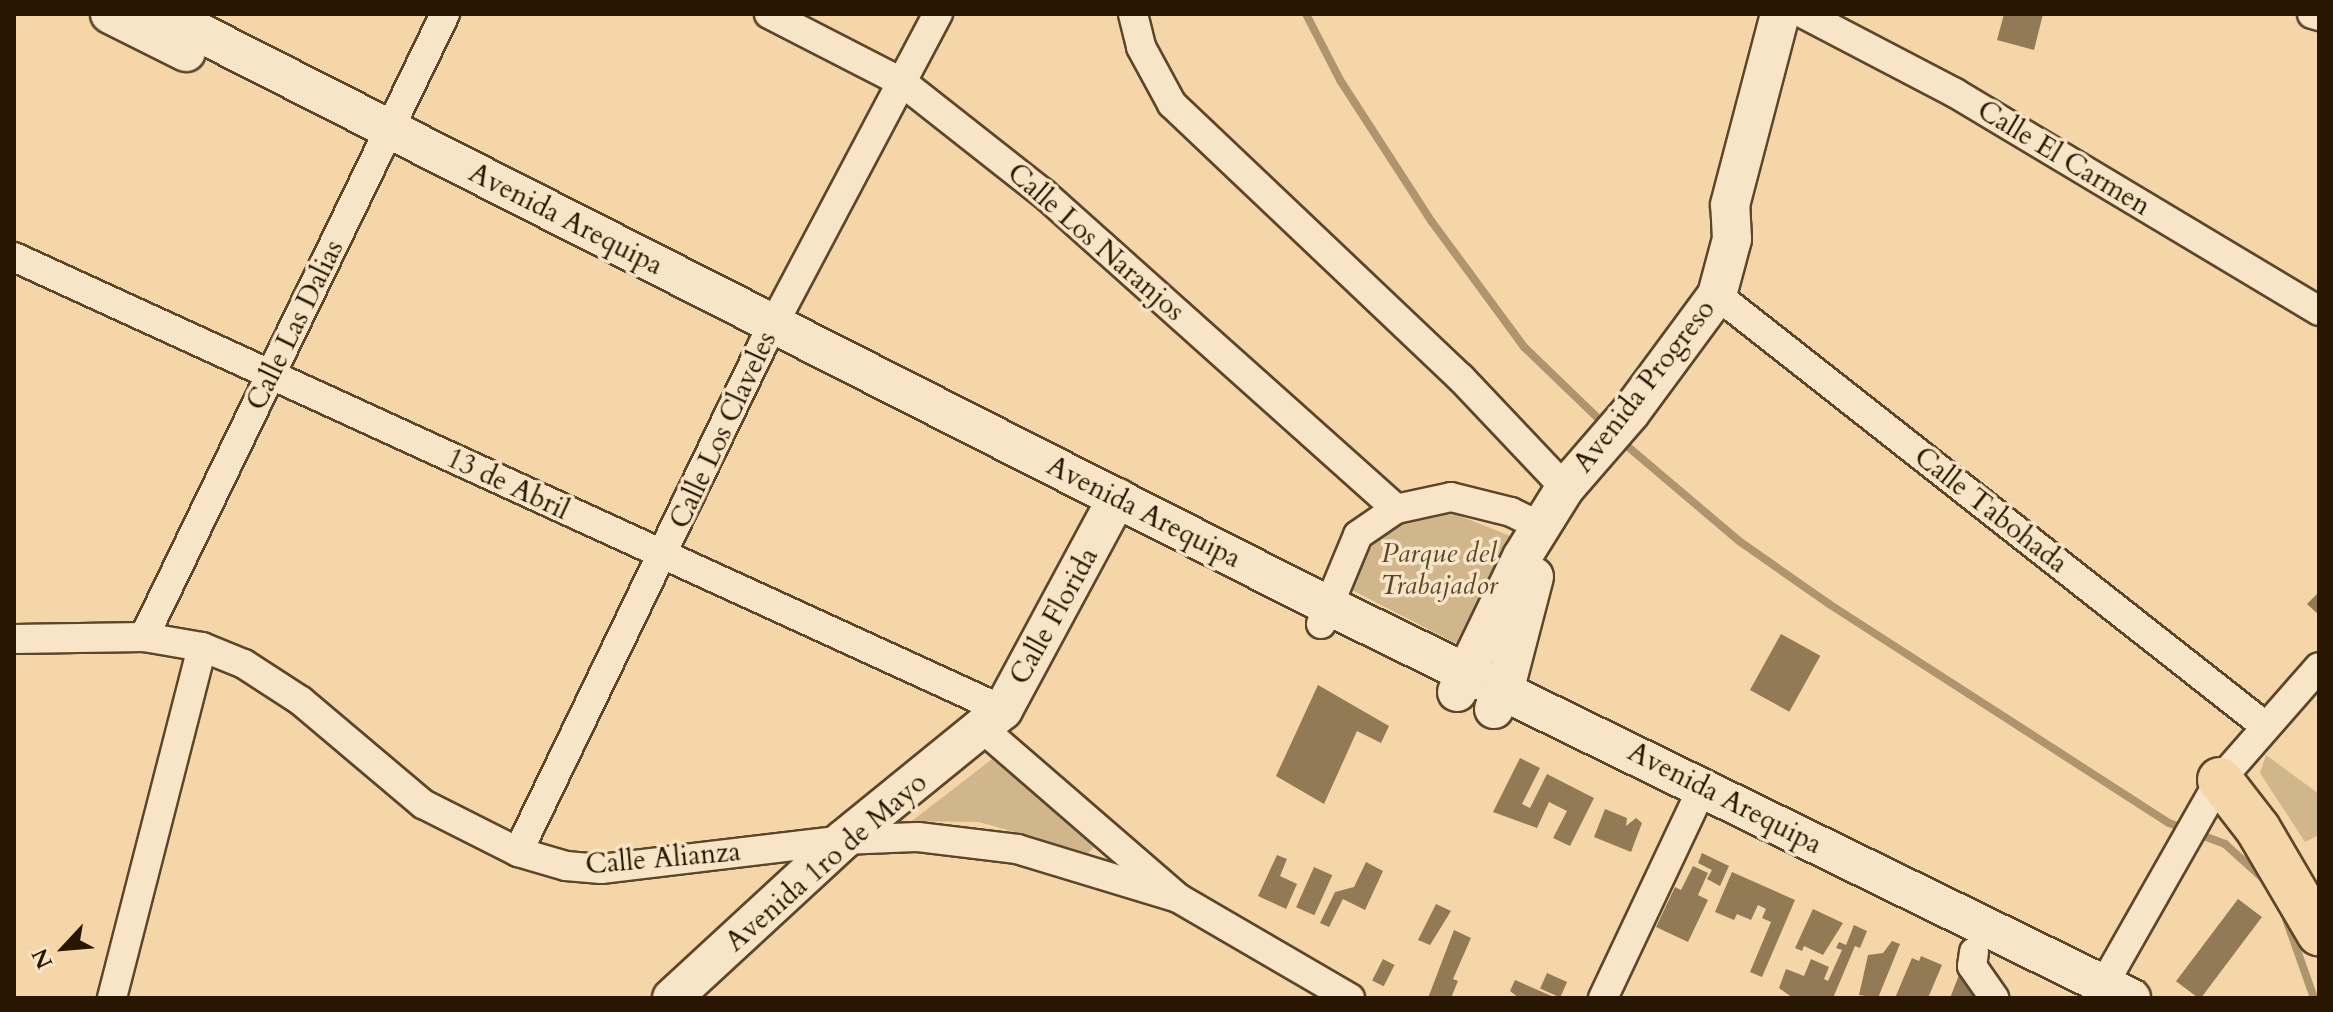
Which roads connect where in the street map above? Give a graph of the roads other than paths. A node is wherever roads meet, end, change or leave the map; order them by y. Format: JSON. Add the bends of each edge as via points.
{"nodes":[{"id":1,"x":110,"y":14,"type":"edge"},
{"id":2,"x":163,"y":14,"type":"edge"},
{"id":3,"x":445,"y":14,"type":"edge"},
{"id":4,"x":769,"y":14,"type":"edge"},
{"id":5,"x":938,"y":14,"type":"edge"},
{"id":6,"x":1133,"y":14,"type":"edge"},
{"id":7,"x":1780,"y":14,"type":"edge"},
{"id":8,"x":1803,"y":14,"type":"edge"},
{"id":9,"x":2312,"y":14,"type":"edge"},
{"id":10,"x":2319,"y":16,"type":"edge"},
{"id":11,"x":903,"y":83,"type":"junction"},
{"id":12,"x":384,"y":140,"type":"junction"},
{"id":13,"x":1732,"y":239,"type":"junction"},
{"id":14,"x":14,"y":257,"type":"edge"},
{"id":15,"x":1717,"y":295,"type":"junction"},
{"id":16,"x":2319,"y":311,"type":"edge"},
{"id":17,"x":768,"y":334,"type":"junction"},
{"id":18,"x":270,"y":376,"type":"junction"},
{"id":19,"x":1568,"y":483,"type":"junction"},
{"id":20,"x":1112,"y":508,"type":"junction"},
{"id":21,"x":1396,"y":509,"type":"junction"},
{"id":22,"x":1542,"y":527,"type":"junction"},
{"id":23,"x":664,"y":555,"type":"junction"},
{"id":24,"x":1324,"y":614,"type":"junction"},
{"id":25,"x":144,"y":637,"type":"junction"},
{"id":26,"x":14,"y":639,"type":"edge"},
{"id":27,"x":202,"y":647,"type":"junction"},
{"id":28,"x":2319,"y":667,"type":"edge"},
{"id":29,"x":1463,"y":681,"type":"junction"},
{"id":30,"x":1499,"y":699,"type":"junction"},
{"id":31,"x":993,"y":720,"type":"junction"},
{"id":32,"x":2265,"y":726,"type":"junction"},
{"id":33,"x":2210,"y":797,"type":"junction"},
{"id":34,"x":1698,"y":798,"type":"junction"},
{"id":35,"x":843,"y":840,"type":"junction"},
{"id":36,"x":518,"y":852,"type":"junction"},
{"id":37,"x":1178,"y":898,"type":"junction"},
{"id":38,"x":2319,"y":933,"type":"edge"},
{"id":39,"x":1974,"y":952,"type":"junction"},
{"id":40,"x":1336,"y":995,"type":"edge"},
{"id":41,"x":2099,"y":995,"type":"edge"},
{"id":42,"x":112,"y":998,"type":"edge"},
{"id":43,"x":672,"y":998,"type":"edge"},
{"id":44,"x":1603,"y":998,"type":"edge"},
{"id":45,"x":1994,"y":998,"type":"edge"}],
"edges":[{"from":1,"to":12,"type":"main road","name":"Avenida Arequipa"},
{"from":2,"to":12,"type":"main road","name":"Avenida Arequipa"},
{"from":3,"to":12,"type":"street","name":"Calle Las Dalias"},
{"from":4,"to":11,"type":"street","name":"Calle Los Naranjos"},
{"from":5,"to":11,"type":"street","name":"Calle Los Claveles"},
{"from":6,"to":19,"type":"street","via":[[1141,47],[1172,104]]},
{"from":7,"to":13,"type":"main road","name":"Avenida Progreso","via":[[1730,205]]},
{"from":8,"to":13,"type":"main road","name":"Avenida Progreso","via":[[1749,213]]},
{"from":8,"to":16,"type":"street","name":"Calle El Carmen","via":[[1931,79]]},
{"from":9,"to":10,"type":"street"},
{"from":11,"to":17,"type":"street","name":"Calle Los Claveles"},
{"from":11,"to":21,"type":"street","name":"Calle Los Naranjos","via":[[1043,193]]},
{"from":12,"to":17,"type":"main road","name":"Avenida Arequipa"},
{"from":12,"to":18,"type":"street","name":"Calle Las Dalias"},
{"from":13,"to":15,"type":"main road","name":"Avenida Progreso"},
{"from":14,"to":18,"type":"street","name":"13 de Abril"},
{"from":15,"to":19,"type":"main road","name":"Avenida Progreso","via":[[1630,413]]},
{"from":15,"to":32,"type":"street","name":"Calle Tabohada"},
{"from":17,"to":20,"type":"main road","name":"Avenida Arequipa"},
{"from":17,"to":23,"type":"street","name":"Calle Los Claveles"},
{"from":18,"to":23,"type":"street","name":"13 de Abril"},
{"from":18,"to":25,"type":"street","name":"Calle Las Dalias"},
{"from":19,"to":22,"type":"main road","name":"Avenida Progreso"},
{"from":20,"to":24,"type":"main road","name":"Avenida Arequipa"},
{"from":20,"to":31,"type":"main road","name":"Calle Florida"},
{"from":21,"to":22,"type":"street","via":[[1451,497],[1511,512]]},
{"from":21,"to":24,"type":"street","via":[[1358,535]]},
{"from":22,"to":29,"type":"main road","name":"Avenida Progreso"},
{"from":22,"to":30,"type":"main road","name":"Avenida Progreso","via":[[1539,558]]},
{"from":23,"to":31,"type":"street","name":"13 de Abril"},
{"from":23,"to":36,"type":"street","name":"Calle Los Claveles"},
{"from":24,"to":29,"type":"main road","name":"Avenida Arequipa"},
{"from":25,"to":26,"type":"street","name":"Calle Alianza"},
{"from":25,"to":27,"type":"street","name":"Calle Alianza"},
{"from":27,"to":36,"type":"street","name":"Calle Alianza","via":[[244,664],[301,701],[423,804]]},
{"from":27,"to":42,"type":"street"},
{"from":28,"to":32,"type":"street"},
{"from":29,"to":30,"type":"main road","name":"Avenida Arequipa"},
{"from":30,"to":34,"type":"main road","name":"Avenida Arequipa"},
{"from":31,"to":35,"type":"main road","name":"Avenida 1ro de Mayo"},
{"from":31,"to":37,"type":"street","name":"Calle Alianza"},
{"from":32,"to":33,"type":"street"},
{"from":33,"to":38,"type":"main road","via":[[2258,829]]},
{"from":33,"to":41,"type":"street"},
{"from":34,"to":39,"type":"main road","name":"Avenida Arequipa"},
{"from":34,"to":41,"type":"main road","name":"Avenida Arequipa"},
{"from":34,"to":44,"type":"street"},
{"from":35,"to":36,"type":"street","name":"Calle Alianza","via":[[601,869]]},
{"from":35,"to":37,"type":"street","name":"Calle Alianza","via":[[918,837],[1017,849]]},
{"from":35,"to":43,"type":"main road","name":"Avenida 1ro de Mayo"},
{"from":37,"to":40,"type":"street","name":"Calle Alianza"},
{"from":39,"to":41,"type":"main road","name":"Avenida Arequipa"},
{"from":39,"to":45,"type":"street","via":[[1972,966]]}]}
